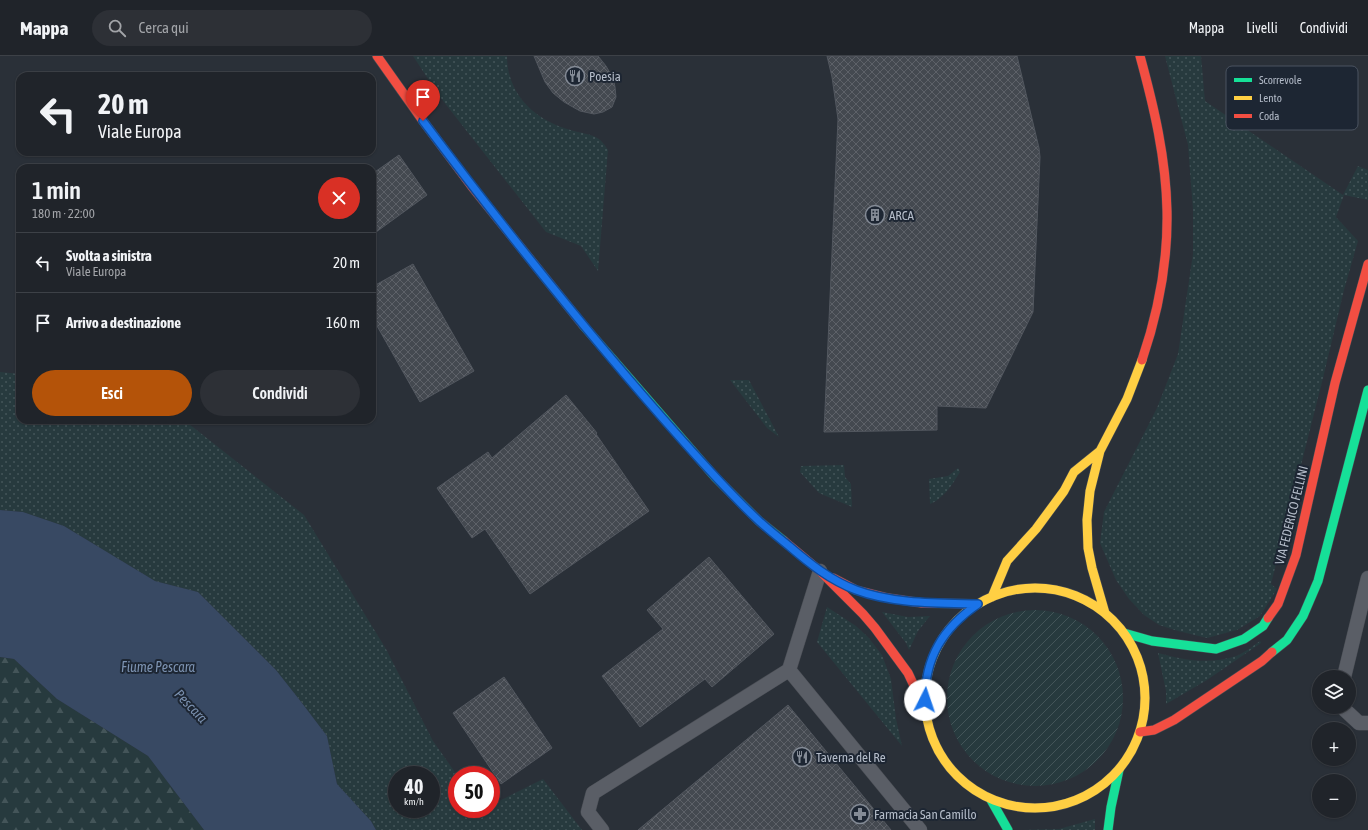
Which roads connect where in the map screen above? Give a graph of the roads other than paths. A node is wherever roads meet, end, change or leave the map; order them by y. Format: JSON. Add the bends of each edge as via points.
{"nodes":[{"id":1,"x":377,"y":56,"type":"edge"},
{"id":2,"x":1140,"y":56,"type":"edge"},
{"id":3,"x":1368,"y":264,"type":"edge"},
{"id":4,"x":1368,"y":390,"type":"edge"},
{"id":5,"x":1100,"y":451,"type":"junction"},
{"id":6,"x":820,"y":571,"type":"junction"},
{"id":7,"x":1368,"y":578,"type":"edge"},
{"id":8,"x":992,"y":597,"type":"junction"},
{"id":9,"x":978,"y":604,"type":"junction"},
{"id":10,"x":1106,"y":614,"type":"junction"},
{"id":11,"x":1124,"y":633,"type":"junction"},
{"id":12,"x":789,"y":670,"type":"junction"},
{"id":13,"x":1346,"y":670,"type":"edge"},
{"id":14,"x":925,"y":709,"type":"junction"},
{"id":15,"x":1349,"y":714,"type":"edge"},
{"id":16,"x":1368,"y":724,"type":"edge"},
{"id":17,"x":1140,"y":732,"type":"junction"},
{"id":18,"x":1119,"y":770,"type":"junction"},
{"id":19,"x":990,"y":800,"type":"junction"},
{"id":20,"x":602,"y":830,"type":"edge"},
{"id":21,"x":920,"y":830,"type":"edge"},
{"id":22,"x":1008,"y":830,"type":"edge"},
{"id":23,"x":1108,"y":830,"type":"edge"}],
"edges":[{"from":1,"to":6,"type":"main road","via":[[473,188],[588,331],[654,408],[715,477],[759,521]]},
{"from":2,"to":5,"type":"main road","via":[[1156,120],[1164,172],[1167,227],[1165,260],[1153,321],[1140,367],[1123,408]]},
{"from":3,"to":11,"type":"main road","name":"VIA FEDERICO FELLINI","via":[[1335,383],[1296,555],[1278,604],[1263,626],[1244,639],[1216,648],[1152,641]]},
{"from":4,"to":17,"type":"main road","via":[[1318,581],[1304,616],[1287,640],[1262,662],[1174,720],[1154,730]]},
{"from":5,"to":8,"type":"main road","via":[[1074,472],[1064,491],[1036,529],[1007,561]]},
{"from":5,"to":10,"type":"main road","via":[[1092,477],[1088,532],[1090,560]]},
{"from":6,"to":9,"type":"main road","via":[[856,590],[888,598],[922,603]]},
{"from":6,"to":12,"type":"lane"},
{"from":6,"to":14,"type":"main road","via":[[876,628],[908,673]]},
{"from":7,"to":13,"type":"lane"},
{"from":8,"to":9,"type":"main road"},
{"from":8,"to":10,"type":"main road","via":[[1031,588],[1051,589],[1089,602]]},
{"from":9,"to":14,"type":"main road","via":[[963,614],[941,641],[927,674]]},
{"from":10,"to":11,"type":"main road"},
{"from":11,"to":17,"type":"main road","via":[[1135,651],[1145,691]]},
{"from":12,"to":20,"type":"lane","via":[[593,793],[588,812]]},
{"from":12,"to":21,"type":"lane"},
{"from":14,"to":19,"type":"main road","via":[[936,747],[946,764],[958,778]]},
{"from":15,"to":16,"type":"lane","via":[[1359,723]]},
{"from":17,"to":18,"type":"main road","via":[[1128,759]]},
{"from":18,"to":19,"type":"main road","via":[[1082,799],[1052,808],[1021,808]]},
{"from":18,"to":23,"type":"main road"},
{"from":19,"to":22,"type":"main road"}]}
